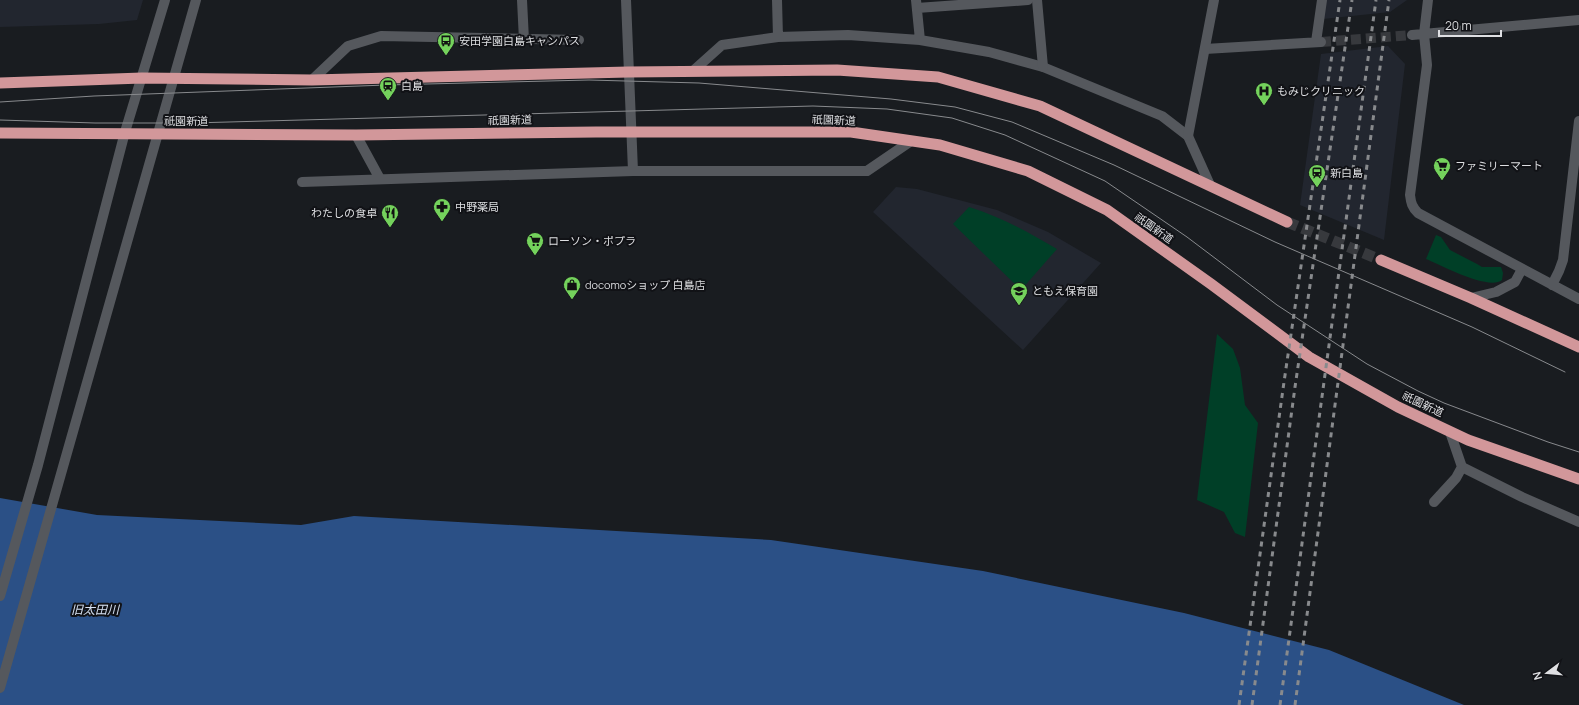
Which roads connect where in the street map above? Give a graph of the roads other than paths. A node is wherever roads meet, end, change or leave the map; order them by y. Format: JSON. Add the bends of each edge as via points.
{"nodes":[{"id":1,"x":165,"y":0,"type":"edge"},
{"id":2,"x":196,"y":0,"type":"edge"},
{"id":3,"x":522,"y":0,"type":"edge"},
{"id":4,"x":626,"y":0,"type":"edge"},
{"id":5,"x":777,"y":0,"type":"edge"},
{"id":6,"x":1028,"y":0,"type":"edge"},
{"id":7,"x":1037,"y":0,"type":"edge"},
{"id":8,"x":1214,"y":0,"type":"edge"},
{"id":9,"x":1322,"y":0,"type":"edge"},
{"id":10,"x":1428,"y":0,"type":"edge"},
{"id":11,"x":917,"y":4,"type":"edge"},
{"id":12,"x":1579,"y":20,"type":"edge"},
{"id":13,"x":1424,"y":34,"type":"junction"},
{"id":14,"x":1412,"y":35,"type":"tunnel mouth"},
{"id":15,"x":778,"y":37,"type":"junction"},
{"id":16,"x":524,"y":40,"type":"junction"},
{"id":17,"x":579,"y":40,"type":"dead end"},
{"id":18,"x":920,"y":40,"type":"junction"},
{"id":19,"x":1205,"y":49,"type":"junction"},
{"id":20,"x":1043,"y":67,"type":"junction"},
{"id":21,"x":693,"y":71,"type":"junction"},
{"id":22,"x":628,"y":72,"type":"junction"},
{"id":23,"x":142,"y":78,"type":"junction"},
{"id":24,"x":174,"y":79,"type":"junction"},
{"id":25,"x":312,"y":80,"type":"junction"},
{"id":26,"x":0,"y":83,"type":"edge"},
{"id":27,"x":1579,"y":121,"type":"edge"},
{"id":28,"x":0,"y":132,"type":"edge"},
{"id":29,"x":125,"y":132,"type":"junction"},
{"id":30,"x":631,"y":132,"type":"junction"},
{"id":31,"x":158,"y":134,"type":"junction"},
{"id":32,"x":356,"y":135,"type":"junction"},
{"id":33,"x":1188,"y":136,"type":"junction"},
{"id":34,"x":911,"y":141,"type":"junction"},
{"id":35,"x":633,"y":171,"type":"junction"},
{"id":36,"x":380,"y":179,"type":"junction"},
{"id":37,"x":302,"y":182,"type":"dead end"},
{"id":38,"x":1210,"y":184,"type":"junction"},
{"id":39,"x":1287,"y":222,"type":"tunnel mouth"},
{"id":40,"x":1381,"y":260,"type":"tunnel mouth"},
{"id":41,"x":1522,"y":269,"type":"junction"},
{"id":42,"x":1552,"y":285,"type":"junction"},
{"id":43,"x":1472,"y":298,"type":"junction"},
{"id":44,"x":1579,"y":299,"type":"edge"},
{"id":45,"x":1579,"y":348,"type":"edge"},
{"id":46,"x":1450,"y":432,"type":"junction"},
{"id":47,"x":1462,"y":467,"type":"junction"},
{"id":48,"x":1579,"y":479,"type":"edge"},
{"id":49,"x":1434,"y":502,"type":"dead end"},
{"id":50,"x":1579,"y":522,"type":"edge"},
{"id":51,"x":0,"y":596,"type":"edge"},
{"id":52,"x":0,"y":688,"type":"edge"}],
"edges":[{"from":1,"to":23,"type":"street"},
{"from":2,"to":24,"type":"street"},
{"from":3,"to":16,"type":"street"},
{"from":4,"to":22,"type":"street"},
{"from":5,"to":15,"type":"street"},
{"from":6,"to":11,"type":"street"},
{"from":7,"to":20,"type":"street"},
{"from":8,"to":19,"type":"street"},
{"from":9,"to":19,"type":"street","via":[[1318,42]]},
{"from":10,"to":13,"type":"street"},
{"from":11,"to":18,"type":"street"},
{"from":12,"to":13,"type":"street"},
{"from":13,"to":14,"type":"street"},
{"from":13,"to":41,"type":"street","via":[[1427,65],[1411,203],[1418,213]]},
{"from":15,"to":18,"type":"street","via":[[848,35]]},
{"from":15,"to":21,"type":"street","via":[[722,45]]},
{"from":16,"to":17,"type":"street"},
{"from":16,"to":25,"type":"street","via":[[382,36],[348,46]]},
{"from":18,"to":20,"type":"street","via":[[989,52]]},
{"from":19,"to":33,"type":"street"},
{"from":20,"to":33,"type":"street","via":[[1162,116]]},
{"from":21,"to":22,"type":"highway"},
{"from":21,"to":38,"type":"highway","via":[[837,70],[938,77],[1040,106]]},
{"from":22,"to":25,"type":"highway"},
{"from":22,"to":30,"type":"street"},
{"from":23,"to":24,"type":"highway"},
{"from":23,"to":26,"type":"highway"},
{"from":23,"to":29,"type":"street"},
{"from":24,"to":25,"type":"highway"},
{"from":24,"to":31,"type":"street"},
{"from":27,"to":42,"type":"street","via":[[1563,260]]},
{"from":28,"to":29,"type":"highway","name":"祇園新道"},
{"from":29,"to":31,"type":"highway","name":"祇園新道"},
{"from":29,"to":51,"type":"street","via":[[38,465]]},
{"from":30,"to":32,"type":"highway","name":"祇園新道"},
{"from":30,"to":34,"type":"highway","name":"祇園新道","via":[[851,132]]},
{"from":30,"to":35,"type":"street"},
{"from":31,"to":32,"type":"highway","name":"祇園新道"},
{"from":31,"to":52,"type":"street"},
{"from":32,"to":36,"type":"street"},
{"from":33,"to":38,"type":"street"},
{"from":34,"to":35,"type":"street","via":[[867,171]]},
{"from":34,"to":46,"type":"highway","name":"祇園新道","via":[[940,145],[1028,172],[1107,210],[1310,357],[1362,388]]},
{"from":35,"to":36,"type":"street"},
{"from":36,"to":37,"type":"street"},
{"from":38,"to":39,"type":"highway"},
{"from":40,"to":43,"type":"highway"},
{"from":41,"to":42,"type":"street"},
{"from":41,"to":43,"type":"street","via":[[1515,282],[1496,292]]},
{"from":42,"to":44,"type":"street"},
{"from":43,"to":45,"type":"highway"},
{"from":46,"to":47,"type":"street"},
{"from":46,"to":48,"type":"highway","name":"祇園新道"},
{"from":47,"to":49,"type":"street","via":[[1456,478]]},
{"from":47,"to":50,"type":"street"}]}
